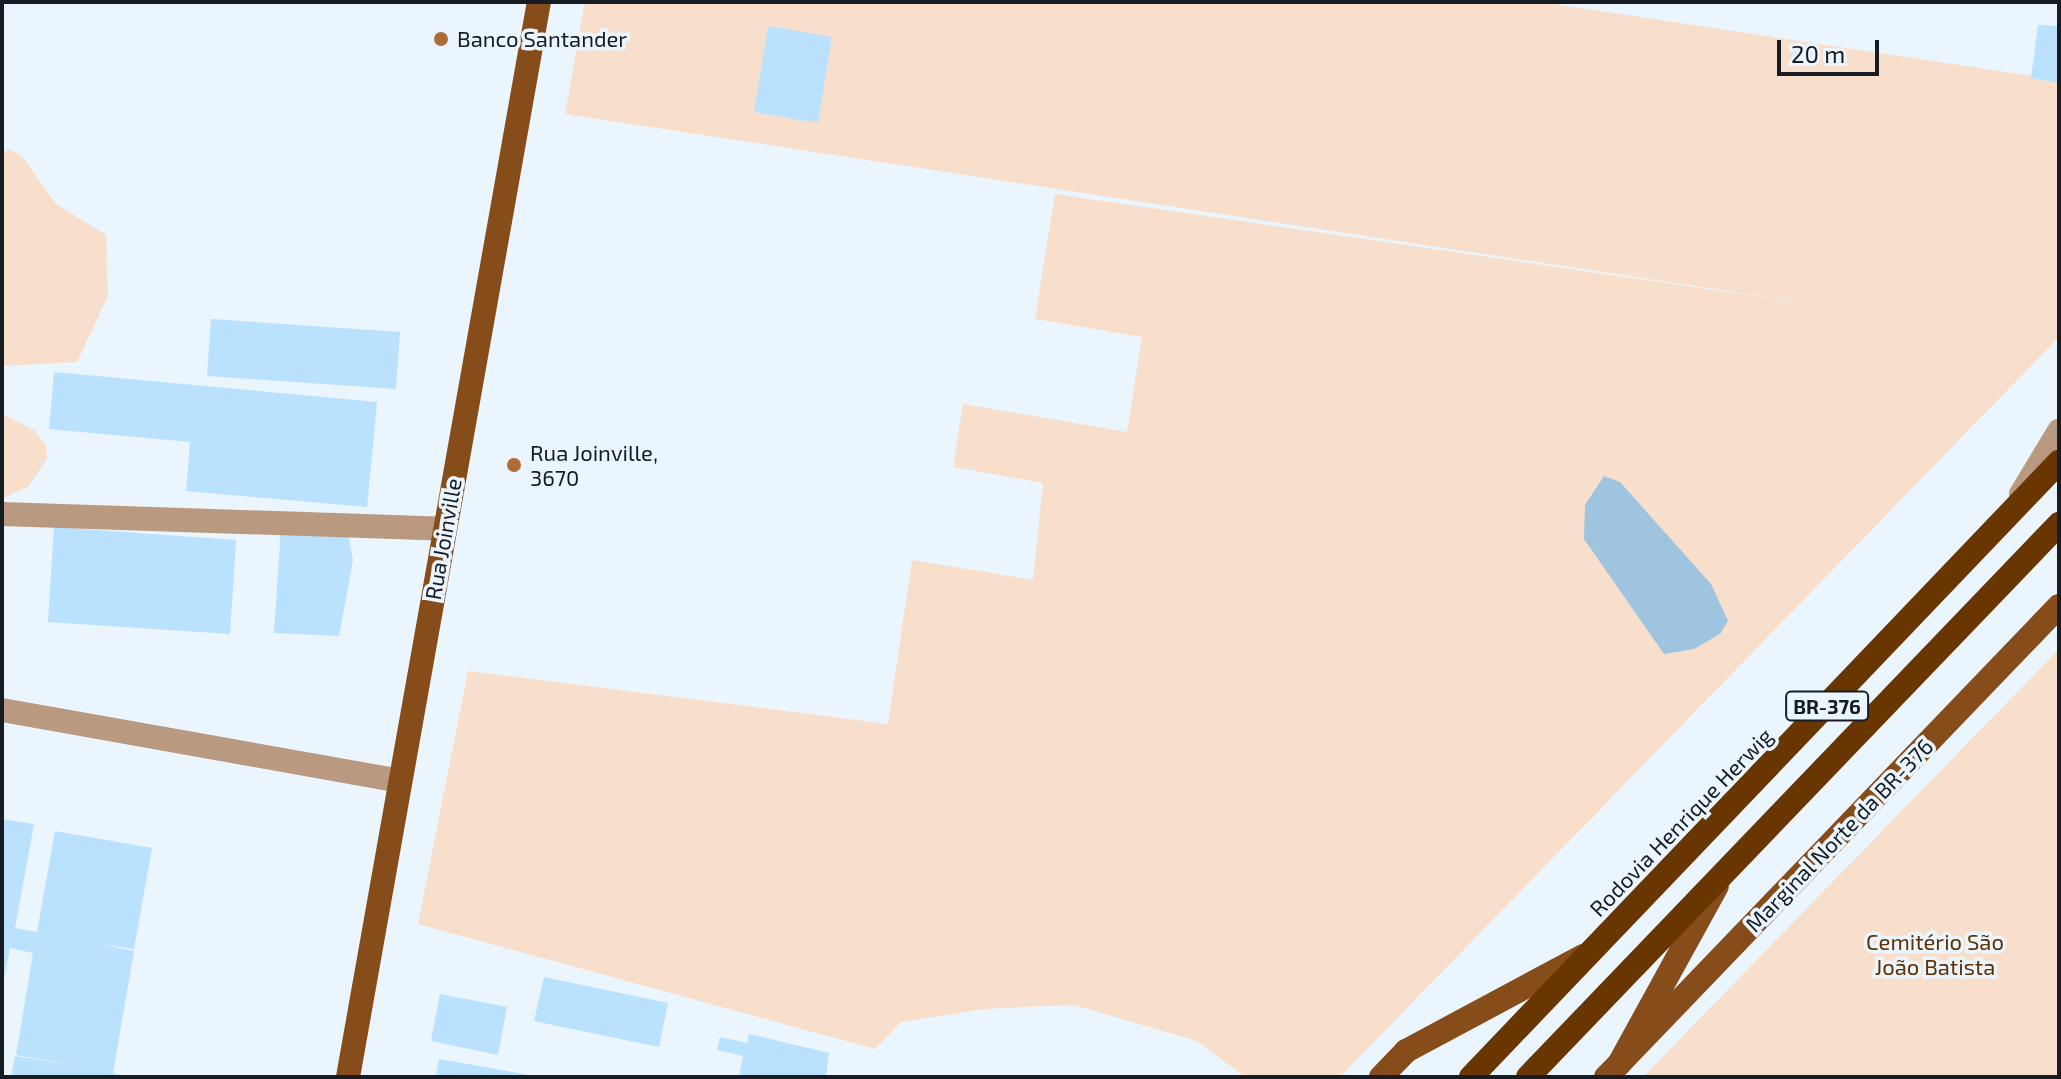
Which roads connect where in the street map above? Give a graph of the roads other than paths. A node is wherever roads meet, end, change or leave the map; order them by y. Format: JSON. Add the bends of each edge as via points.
{"nodes":[{"id":1,"x":539,"y":2,"type":"edge"},
{"id":2,"x":2059,"y":431,"type":"edge"},
{"id":3,"x":2059,"y":462,"type":"edge"},
{"id":4,"x":2,"y":514,"type":"edge"},
{"id":5,"x":2008,"y":516,"type":"junction"},
{"id":6,"x":2059,"y":524,"type":"edge"},
{"id":7,"x":445,"y":529,"type":"junction"},
{"id":8,"x":2059,"y":606,"type":"edge"},
{"id":9,"x":2,"y":710,"type":"edge"},
{"id":10,"x":400,"y":781,"type":"junction"},
{"id":11,"x":1724,"y":873,"type":"junction"},
{"id":12,"x":1596,"y":949,"type":"junction"},
{"id":13,"x":1612,"y":1071,"type":"edge"},
{"id":14,"x":348,"y":1077,"type":"edge"},
{"id":15,"x":1381,"y":1077,"type":"edge"},
{"id":16,"x":1471,"y":1077,"type":"edge"},
{"id":17,"x":1528,"y":1077,"type":"edge"}],
"edges":[{"from":1,"to":7,"type":"main road","name":"Rua Joinville"},
{"from":2,"to":5,"type":"lane"},
{"from":3,"to":5,"type":"highway","name":"Rodovia Henrique Herwig","number":"BR-376"},
{"from":4,"to":7,"type":"lane"},
{"from":5,"to":12,"type":"highway","name":"Rodovia Henrique Herwig","number":"BR-376"},
{"from":6,"to":11,"type":"highway","number":"BR-376"},
{"from":7,"to":10,"type":"main road","name":"Rua Joinville"},
{"from":8,"to":13,"type":"main road","name":"Marginal Norte da BR-376"},
{"from":9,"to":10,"type":"lane"},
{"from":10,"to":14,"type":"main road","name":"Rua Joinville"},
{"from":11,"to":13,"type":"main road","name":"Marginal Norte da BR-376","number":"BR-376"},
{"from":11,"to":17,"type":"highway","number":"BR-376"},
{"from":12,"to":15,"type":"main road","number":"BR-376","via":[[1406,1051]]},
{"from":12,"to":16,"type":"highway","name":"Rodovia Henrique Herwig","number":"BR-376"}]}
